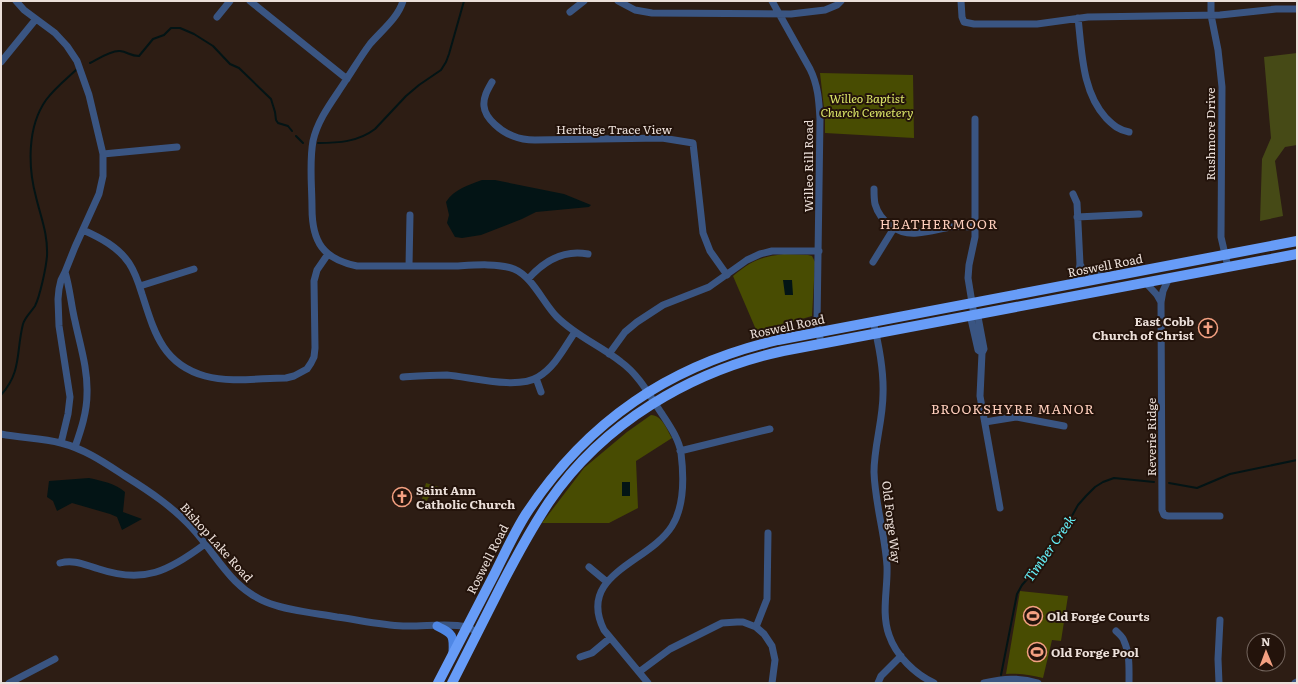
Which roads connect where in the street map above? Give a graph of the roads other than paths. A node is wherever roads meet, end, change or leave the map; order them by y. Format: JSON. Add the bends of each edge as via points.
{"nodes":[{"id":1,"x":16,"y":1,"type":"edge"},
{"id":2,"x":230,"y":1,"type":"edge"},
{"id":3,"x":250,"y":1,"type":"edge"},
{"id":4,"x":403,"y":1,"type":"edge"},
{"id":5,"x":584,"y":1,"type":"edge"},
{"id":6,"x":618,"y":1,"type":"edge"},
{"id":7,"x":772,"y":1,"type":"edge"},
{"id":8,"x":841,"y":1,"type":"edge"},
{"id":9,"x":962,"y":1,"type":"edge"},
{"id":10,"x":1211,"y":1,"type":"edge"},
{"id":11,"x":1297,"y":9,"type":"edge"},
{"id":12,"x":570,"y":12,"type":"dead end"},
{"id":13,"x":779,"y":14,"type":"junction"},
{"id":14,"x":1211,"y":15,"type":"junction"},
{"id":15,"x":217,"y":17,"type":"dead end"},
{"id":16,"x":1078,"y":18,"type":"junction"},
{"id":17,"x":36,"y":19,"type":"junction"},
{"id":18,"x":1,"y":62,"type":"edge"},
{"id":19,"x":347,"y":79,"type":"junction"},
{"id":20,"x":492,"y":82,"type":"dead end"},
{"id":21,"x":975,"y":119,"type":"dead end"},
{"id":22,"x":1130,"y":132,"type":"dead end"},
{"id":23,"x":177,"y":147,"type":"dead end"},
{"id":24,"x":103,"y":154,"type":"junction"},
{"id":25,"x":874,"y":189,"type":"dead end"},
{"id":26,"x":1073,"y":194,"type":"dead end"},
{"id":27,"x":1139,"y":214,"type":"dead end"},
{"id":28,"x":410,"y":215,"type":"dead end"},
{"id":29,"x":1078,"y":217,"type":"junction"},
{"id":30,"x":975,"y":227,"type":"junction"},
{"id":31,"x":894,"y":228,"type":"junction"},
{"id":32,"x":83,"y":230,"type":"junction"},
{"id":33,"x":1297,"y":241,"type":"edge"},
{"id":34,"x":819,"y":251,"type":"junction"},
{"id":35,"x":328,"y":254,"type":"junction"},
{"id":36,"x":588,"y":254,"type":"dead end"},
{"id":37,"x":1297,"y":254,"type":"edge"},
{"id":38,"x":1224,"y":256,"type":"junction"},
{"id":39,"x":873,"y":262,"type":"dead end"},
{"id":40,"x":1080,"y":264,"type":"junction"},
{"id":41,"x":410,"y":266,"type":"junction"},
{"id":42,"x":1228,"y":267,"type":"junction"},
{"id":43,"x":194,"y":269,"type":"dead end"},
{"id":44,"x":66,"y":272,"type":"junction"},
{"id":45,"x":1132,"y":273,"type":"junction"},
{"id":46,"x":727,"y":275,"type":"junction"},
{"id":47,"x":1168,"y":278,"type":"junction"},
{"id":48,"x":528,"y":279,"type":"junction"},
{"id":49,"x":1146,"y":283,"type":"junction"},
{"id":50,"x":1073,"y":284,"type":"junction"},
{"id":51,"x":140,"y":286,"type":"junction"},
{"id":52,"x":1161,"y":302,"type":"junction"},
{"id":53,"x":972,"y":303,"type":"junction"},
{"id":54,"x":974,"y":315,"type":"junction"},
{"id":55,"x":873,"y":321,"type":"junction"},
{"id":56,"x":575,"y":332,"type":"junction"},
{"id":57,"x":819,"y":332,"type":"junction"},
{"id":58,"x":876,"y":333,"type":"junction"},
{"id":59,"x":821,"y":343,"type":"junction"},
{"id":60,"x":609,"y":354,"type":"junction"},
{"id":61,"x":403,"y":377,"type":"dead end"},
{"id":62,"x":536,"y":378,"type":"junction"},
{"id":63,"x":541,"y":392,"type":"dead end"},
{"id":64,"x":648,"y":392,"type":"junction"},
{"id":65,"x":654,"y":403,"type":"junction"},
{"id":66,"x":985,"y":422,"type":"junction"},
{"id":67,"x":1064,"y":426,"type":"dead end"},
{"id":68,"x":770,"y":429,"type":"dead end"},
{"id":69,"x":1,"y":434,"type":"edge"},
{"id":70,"x":61,"y":443,"type":"junction"},
{"id":71,"x":75,"y":447,"type":"junction"},
{"id":72,"x":680,"y":451,"type":"junction"},
{"id":73,"x":1000,"y":508,"type":"dead end"},
{"id":74,"x":1220,"y":516,"type":"dead end"},
{"id":75,"x":768,"y":533,"type":"dead end"},
{"id":76,"x":205,"y":544,"type":"junction"},
{"id":77,"x":60,"y":563,"type":"dead end"},
{"id":78,"x":589,"y":567,"type":"dead end"},
{"id":79,"x":607,"y":582,"type":"junction"},
{"id":80,"x":1220,"y":620,"type":"dead end"},
{"id":81,"x":437,"y":626,"type":"junction"},
{"id":82,"x":467,"y":627,"type":"junction"},
{"id":83,"x":756,"y":627,"type":"junction"},
{"id":84,"x":1116,"y":631,"type":"dead end"},
{"id":85,"x":478,"y":632,"type":"junction"},
{"id":86,"x":610,"y":638,"type":"junction"},
{"id":87,"x":453,"y":655,"type":"junction"},
{"id":88,"x":901,"y":656,"type":"junction"},
{"id":89,"x":580,"y":657,"type":"dead end"},
{"id":90,"x":55,"y":659,"type":"dead end"},
{"id":91,"x":639,"y":672,"type":"junction"},
{"id":92,"x":9,"y":683,"type":"edge"},
{"id":93,"x":438,"y":683,"type":"edge"},
{"id":94,"x":452,"y":683,"type":"edge"},
{"id":95,"x":648,"y":683,"type":"edge"},
{"id":96,"x":772,"y":683,"type":"edge"},
{"id":97,"x":878,"y":683,"type":"edge"},
{"id":98,"x":934,"y":683,"type":"edge"},
{"id":99,"x":984,"y":683,"type":"edge"},
{"id":100,"x":1038,"y":683,"type":"edge"},
{"id":101,"x":1129,"y":683,"type":"edge"},
{"id":102,"x":1220,"y":683,"type":"edge"}],
"edges":[{"from":1,"to":17,"type":"street"},
{"from":2,"to":15,"type":"street"},
{"from":3,"to":19,"type":"street"},
{"from":4,"to":19,"type":"street","via":[[396,15],[372,42]]},
{"from":5,"to":12,"type":"street"},
{"from":6,"to":13,"type":"street","via":[[635,10],[652,13]]},
{"from":7,"to":13,"type":"street","name":"Willeo Rill Road"},
{"from":8,"to":13,"type":"street","via":[[825,10]]},
{"from":9,"to":16,"type":"street","via":[[962,17],[968,24],[1037,24]]},
{"from":10,"to":14,"type":"street","name":"Rushmore Drive"},
{"from":11,"to":14,"type":"street"},
{"from":13,"to":34,"type":"street","name":"Willeo Rill Road","via":[[814,76],[818,93]]},
{"from":14,"to":16,"type":"street"},
{"from":14,"to":38,"type":"street","name":"Rushmore Drive","via":[[1222,87],[1221,237]]},
{"from":16,"to":22,"type":"street","via":[[1086,75],[1092,96],[1115,128]]},
{"from":17,"to":18,"type":"street"},
{"from":17,"to":24,"type":"street","via":[[58,36],[77,61],[89,95]]},
{"from":19,"to":35,"type":"street","via":[[323,115],[312,148],[313,228]]},
{"from":20,"to":46,"type":"street","name":"Heritage Trace View","via":[[484,99],[487,115],[512,136],[535,140],[662,138],[693,143],[703,233],[710,251]]},
{"from":21,"to":30,"type":"street"},
{"from":23,"to":24,"type":"street"},
{"from":24,"to":32,"type":"street","via":[[102,184]]},
{"from":25,"to":31,"type":"street","via":[[875,204],[879,213]]},
{"from":26,"to":29,"type":"street"},
{"from":27,"to":29,"type":"street"},
{"from":28,"to":41,"type":"street"},
{"from":29,"to":40,"type":"street"},
{"from":30,"to":31,"type":"street","via":[[951,227],[915,233]]},
{"from":30,"to":53,"type":"street","via":[[968,271]]},
{"from":31,"to":39,"type":"street"},
{"from":32,"to":44,"type":"street"},
{"from":32,"to":51,"type":"street","via":[[119,251],[130,265]]},
{"from":33,"to":38,"type":"highway","name":"Roswell Road"},
{"from":34,"to":46,"type":"street","via":[[766,252],[747,260]]},
{"from":34,"to":57,"type":"street","name":"Willeo Rill Road"},
{"from":35,"to":41,"type":"street","via":[[340,262],[357,266]]},
{"from":35,"to":51,"type":"street","via":[[316,270],[314,281],[315,348],[312,363],[307,369],[286,378],[221,379],[203,376],[185,367],[169,354],[158,339]]},
{"from":36,"to":48,"type":"street","via":[[571,253],[551,260]]},
{"from":37,"to":42,"type":"highway","name":"Roswell Road"},
{"from":38,"to":42,"type":"street","name":"Rushmore Drive"},
{"from":38,"to":45,"type":"highway","name":"Roswell Road"},
{"from":40,"to":45,"type":"street","via":[[1089,275],[1110,272]]},
{"from":40,"to":50,"type":"street","via":[[1078,276]]},
{"from":41,"to":48,"type":"street","via":[[487,265],[513,268]]},
{"from":42,"to":47,"type":"highway","name":"Roswell Road"},
{"from":43,"to":51,"type":"street"},
{"from":44,"to":70,"type":"street","via":[[59,288],[58,317],[70,397]]},
{"from":44,"to":71,"type":"street","via":[[87,388],[83,422]]},
{"from":45,"to":50,"type":"highway","name":"Roswell Road"},
{"from":46,"to":60,"type":"street","via":[[709,287],[663,306],[637,322],[625,332]]},
{"from":47,"to":49,"type":"highway","name":"Roswell Road"},
{"from":47,"to":52,"type":"street","name":"Reverie Ridge"},
{"from":48,"to":56,"type":"street","via":[[556,316]]},
{"from":49,"to":52,"type":"street"},
{"from":49,"to":54,"type":"highway","name":"Roswell Road"},
{"from":50,"to":53,"type":"highway","name":"Roswell Road"},
{"from":52,"to":74,"type":"street","name":"Reverie Ridge","via":[[1162,510],[1164,515],[1168,516]]},
{"from":53,"to":54,"type":"street"},
{"from":53,"to":55,"type":"highway","name":"Roswell Road"},
{"from":54,"to":58,"type":"highway","name":"Roswell Road"},
{"from":54,"to":66,"type":"street","via":[[978,317],[984,349],[980,392]]},
{"from":55,"to":57,"type":"highway","name":"Roswell Road"},
{"from":55,"to":58,"type":"street","name":"Old Forge Way"},
{"from":56,"to":60,"type":"street"},
{"from":56,"to":62,"type":"street","via":[[555,361]]},
{"from":57,"to":59,"type":"street","name":"Willeo Rill Road"},
{"from":57,"to":64,"type":"highway","name":"Roswell Road","via":[[728,353]]},
{"from":58,"to":59,"type":"highway","name":"Roswell Road"},
{"from":58,"to":88,"type":"street","name":"Old Forge Way","via":[[882,365],[883,394],[874,471],[887,565],[886,623],[889,637]]},
{"from":59,"to":65,"type":"highway","name":"Roswell Road","via":[[742,361],[692,382]]},
{"from":60,"to":64,"type":"street","via":[[629,369]]},
{"from":61,"to":62,"type":"street","via":[[446,375],[509,382],[526,382]]},
{"from":62,"to":63,"type":"street"},
{"from":64,"to":65,"type":"street"},
{"from":64,"to":82,"type":"highway","name":"Roswell Road","via":[[605,423],[588,439],[540,494],[518,528]]},
{"from":65,"to":72,"type":"street","via":[[670,427]]},
{"from":65,"to":85,"type":"highway","name":"Roswell Road","via":[[622,425],[590,453],[562,485],[519,551]]},
{"from":66,"to":67,"type":"street","via":[[1016,417]]},
{"from":66,"to":73,"type":"street"},
{"from":68,"to":72,"type":"street"},
{"from":69,"to":70,"type":"street","name":"Bishop Lake Road"},
{"from":70,"to":71,"type":"street","name":"Bishop Lake Road"},
{"from":71,"to":76,"type":"street","name":"Bishop Lake Road","via":[[111,467],[166,505],[191,527]]},
{"from":72,"to":79,"type":"street","via":[[681,501],[672,526],[660,541]]},
{"from":75,"to":83,"type":"street","via":[[767,599]]},
{"from":76,"to":77,"type":"street","via":[[170,567],[144,575],[116,574],[75,561]]},
{"from":76,"to":81,"type":"street","name":"Bishop Lake Road","via":[[236,583],[267,602],[306,612],[381,624]]},
{"from":78,"to":79,"type":"street"},
{"from":79,"to":86,"type":"street","via":[[602,588],[598,606],[601,623]]},
{"from":80,"to":102,"type":"street"},
{"from":81,"to":82,"type":"street","name":"Bishop Lake Road"},
{"from":81,"to":87,"type":"main road","via":[[451,634]]},
{"from":82,"to":85,"type":"street","name":"Bishop Lake Road"},
{"from":82,"to":87,"type":"highway","name":"Roswell Road"},
{"from":83,"to":91,"type":"street","via":[[743,622],[722,623],[670,649]]},
{"from":83,"to":96,"type":"street","via":[[772,646],[776,660]]},
{"from":84,"to":101,"type":"street","via":[[1124,640],[1127,649]]},
{"from":85,"to":94,"type":"highway","name":"Roswell Road"},
{"from":86,"to":89,"type":"street","via":[[592,653]]},
{"from":86,"to":91,"type":"street"},
{"from":87,"to":93,"type":"highway","name":"Roswell Road"},
{"from":88,"to":97,"type":"street","via":[[881,676]]},
{"from":88,"to":98,"type":"street","name":"Old Forge Way","via":[[922,677]]},
{"from":90,"to":92,"type":"street"},
{"from":91,"to":95,"type":"street"},
{"from":99,"to":100,"type":"street","via":[[1013,679]]}]}
